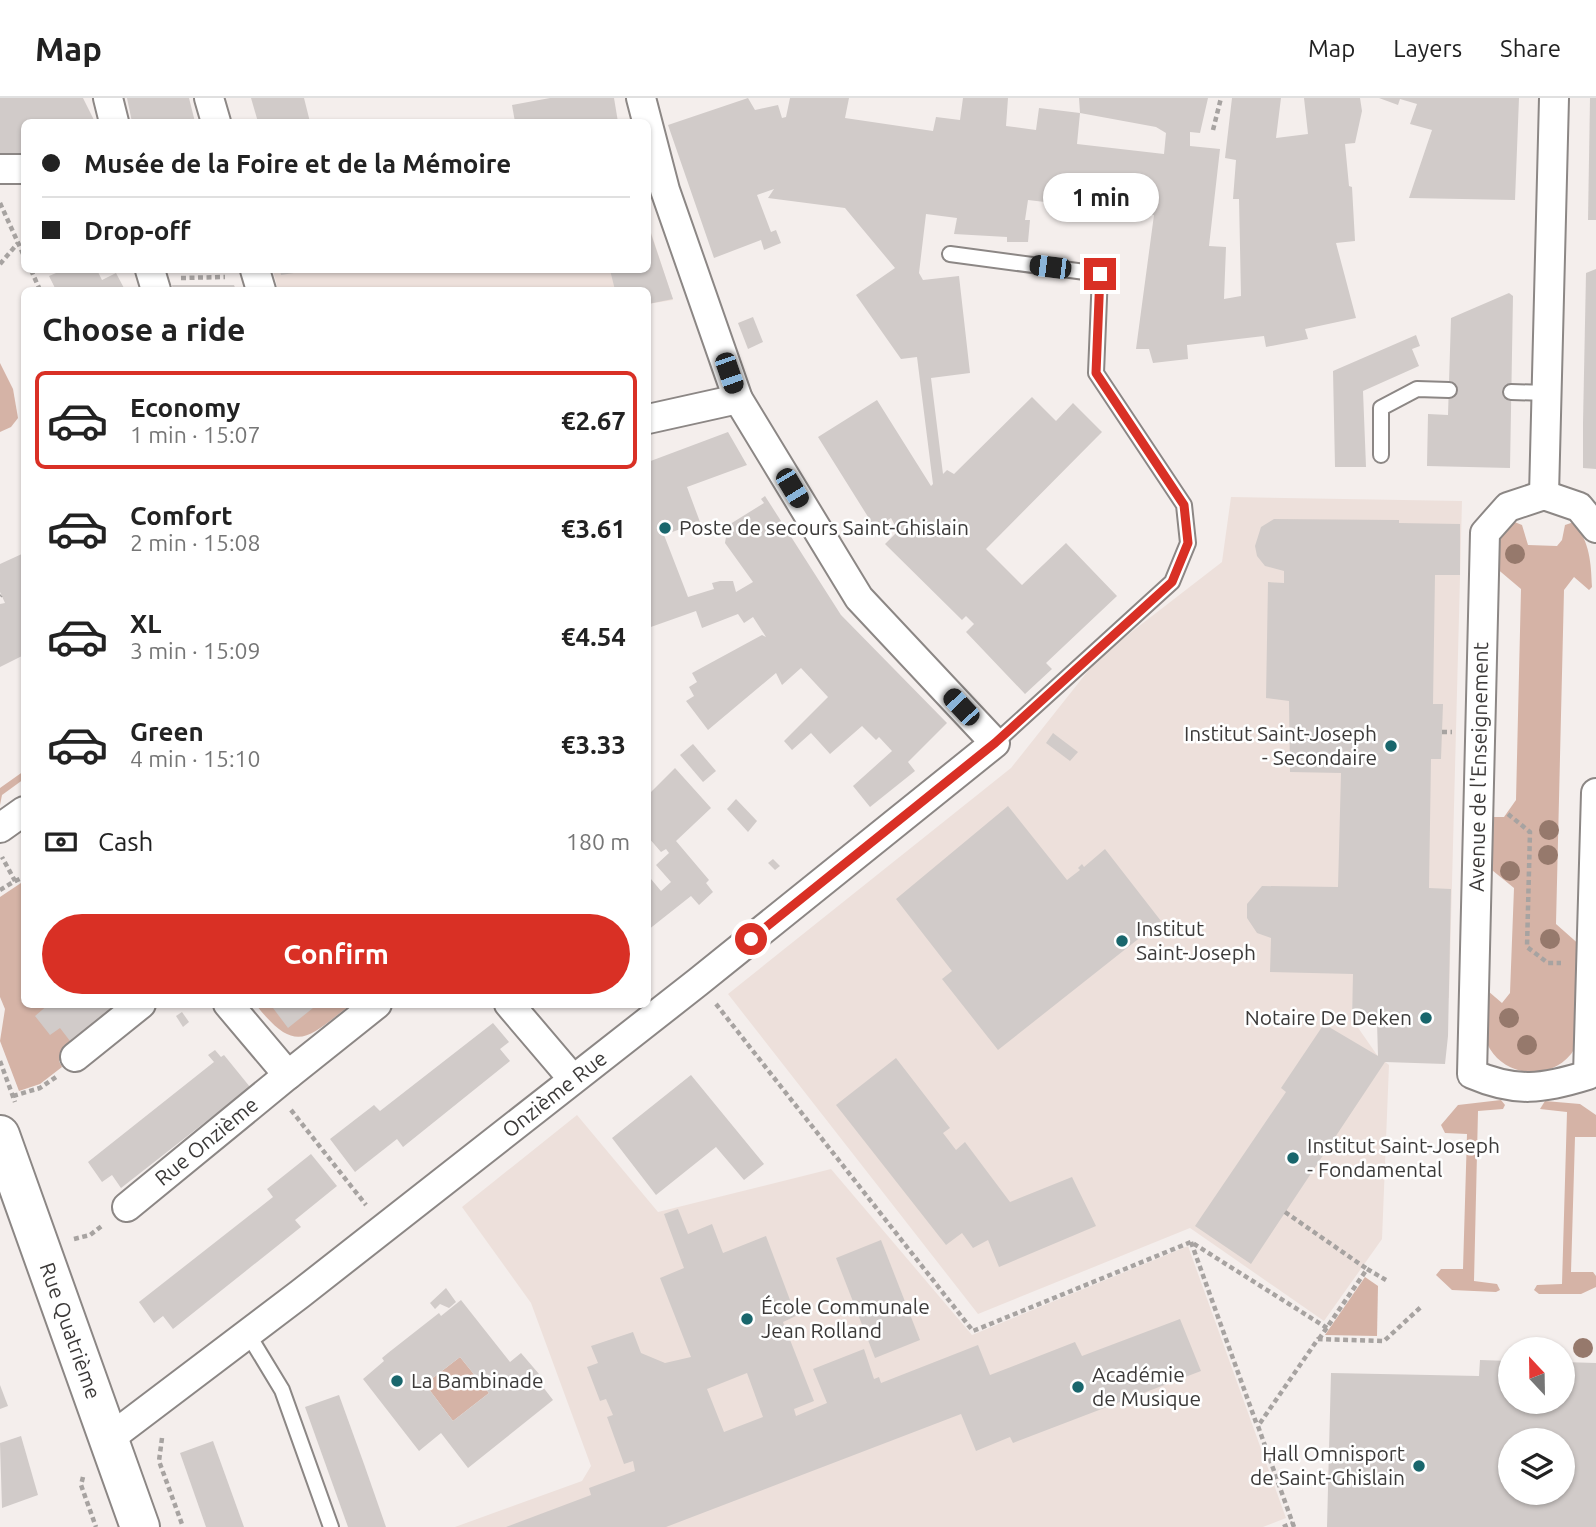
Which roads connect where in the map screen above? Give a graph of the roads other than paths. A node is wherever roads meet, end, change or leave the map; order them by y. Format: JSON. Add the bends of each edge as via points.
{"nodes":[{"id":1,"x":108,"y":98,"type":"edge"},
{"id":2,"x":209,"y":98,"type":"edge"},
{"id":3,"x":642,"y":98,"type":"edge"},
{"id":4,"x":1554,"y":98,"type":"edge"},
{"id":5,"x":113,"y":119,"type":"edge"},
{"id":6,"x":215,"y":119,"type":"edge"},
{"id":7,"x":647,"y":119,"type":"edge"},
{"id":8,"x":651,"y":134,"type":"edge"},
{"id":9,"x":0,"y":169,"type":"edge"},
{"id":10,"x":21,"y":169,"type":"edge"},
{"id":11,"x":950,"y":254,"type":"dead end"},
{"id":12,"x":1448,"y":390,"type":"dead end"},
{"id":13,"x":1511,"y":392,"type":"dead end"},
{"id":14,"x":1546,"y":393,"type":"junction"},
{"id":15,"x":738,"y":400,"type":"junction"},
{"id":16,"x":651,"y":418,"type":"edge"},
{"id":17,"x":1381,"y":455,"type":"dead end"},
{"id":18,"x":1544,"y":495,"type":"junction"},
{"id":19,"x":1596,"y":528,"type":"edge"},
{"id":20,"x":995,"y":743,"type":"junction"},
{"id":21,"x":1596,"y":793,"type":"edge"},
{"id":22,"x":21,"y":813,"type":"edge"},
{"id":23,"x":0,"y":828,"type":"edge"},
{"id":24,"x":136,"y":1008,"type":"edge"},
{"id":25,"x":231,"y":1008,"type":"edge"},
{"id":26,"x":372,"y":1008,"type":"edge"},
{"id":27,"x":512,"y":1008,"type":"edge"},
{"id":28,"x":75,"y":1057,"type":"road end"},
{"id":29,"x":572,"y":1078,"type":"junction"},
{"id":30,"x":280,"y":1081,"type":"junction"},
{"id":31,"x":0,"y":1135,"type":"edge"},
{"id":32,"x":127,"y":1208,"type":"road end"},
{"id":33,"x":248,"y":1334,"type":"junction"},
{"id":34,"x":110,"y":1438,"type":"junction"},
{"id":35,"x":140,"y":1527,"type":"edge"},
{"id":36,"x":331,"y":1527,"type":"edge"}],
"edges":[{"from":1,"to":5,"type":"street"},
{"from":2,"to":6,"type":"street"},
{"from":3,"to":7,"type":"street"},
{"from":4,"to":14,"type":"street"},
{"from":8,"to":15,"type":"street","via":[[665,190]]},
{"from":9,"to":10,"type":"street"},
{"from":11,"to":20,"type":"lane","via":[[1100,274],[1096,373],[1184,505],[1188,543],[1172,582]]},
{"from":12,"to":17,"type":"lane","via":[[1417,389],[1381,408]]},
{"from":13,"to":14,"type":"lane"},
{"from":14,"to":18,"type":"street"},
{"from":15,"to":16,"type":"street"},
{"from":15,"to":20,"type":"street","via":[[859,598]]},
{"from":18,"to":19,"type":"street","via":[[1579,507]]},
{"from":18,"to":21,"type":"street","name":"Avenue de l'Enseignement","via":[[1508,507],[1485,533],[1472,1074],[1496,1084],[1523,1089],[1588,1075]]},
{"from":20,"to":29,"type":"street","name":"Onzième Rue"},
{"from":22,"to":23,"type":"street"},
{"from":24,"to":28,"type":"street"},
{"from":25,"to":30,"type":"street"},
{"from":26,"to":30,"type":"street","name":"Rue Onzième"},
{"from":27,"to":29,"type":"street"},
{"from":29,"to":33,"type":"street","name":"Onzième Rue"},
{"from":30,"to":32,"type":"street","name":"Rue Onzième"},
{"from":31,"to":34,"type":"street","name":"Rue Quatrième"},
{"from":33,"to":34,"type":"street","name":"Onzième Rue"},
{"from":33,"to":36,"type":"lane","via":[[282,1390]]},
{"from":34,"to":35,"type":"street","name":"Rue Quatrième"}]}
